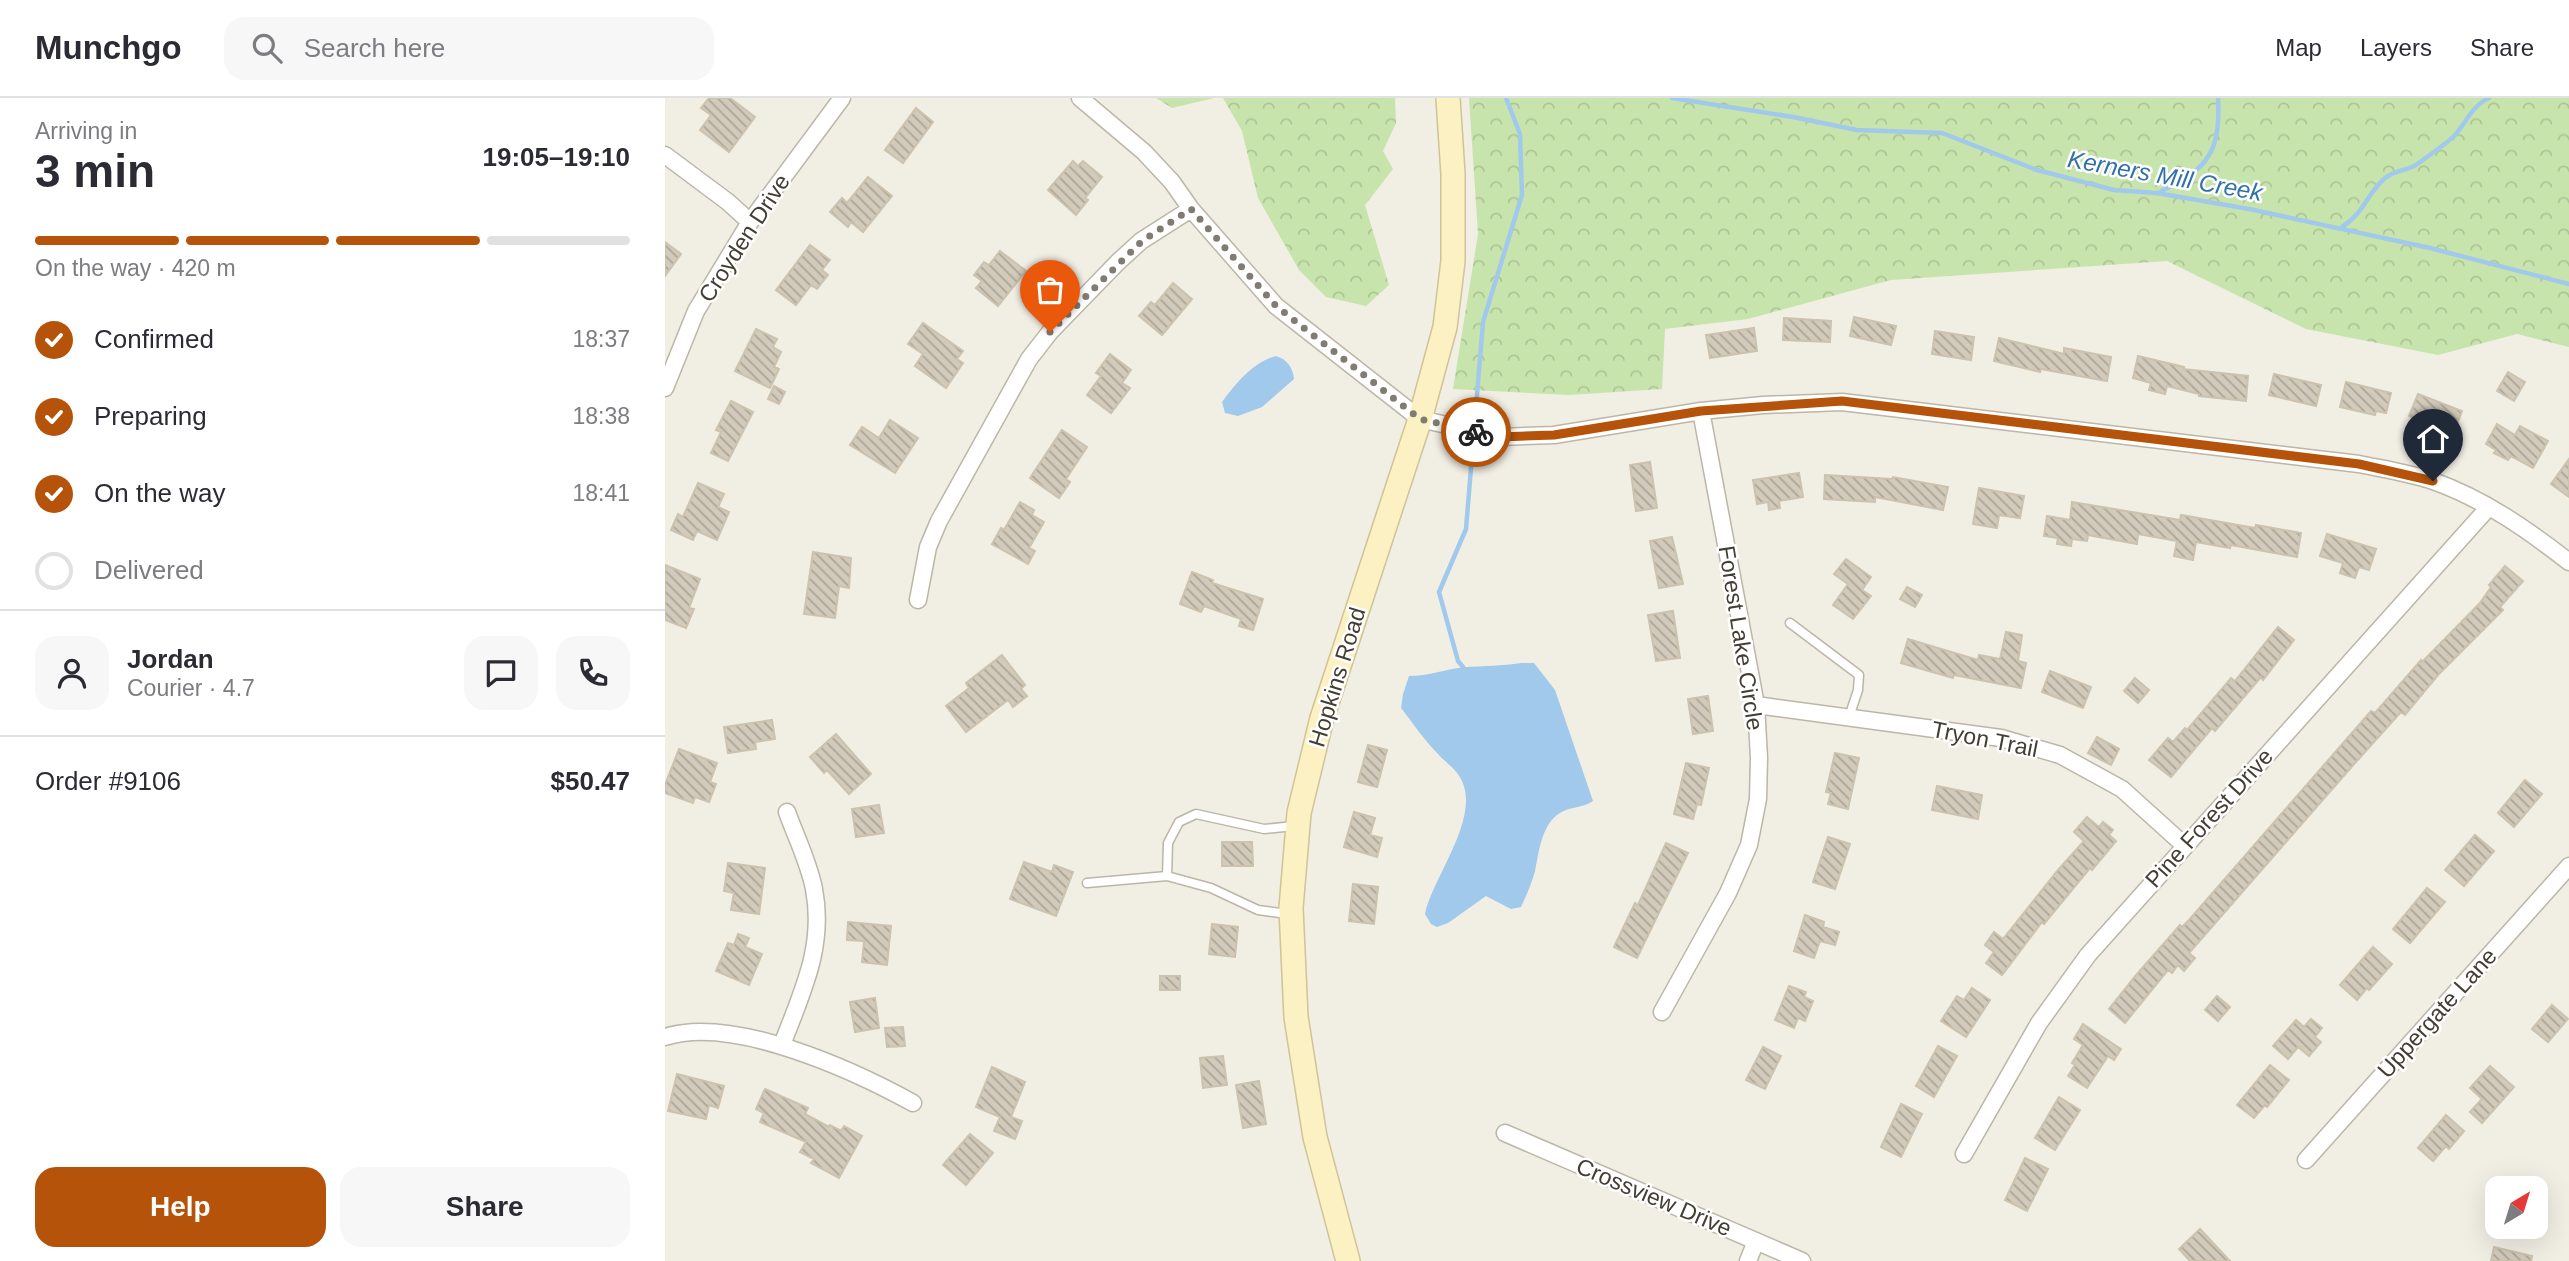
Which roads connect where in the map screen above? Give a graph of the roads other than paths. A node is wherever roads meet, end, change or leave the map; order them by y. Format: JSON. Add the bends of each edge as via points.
{"nodes":[{"id":1,"x":842,"y":98,"type":"edge"},
{"id":2,"x":1080,"y":98,"type":"edge"},
{"id":3,"x":1448,"y":98,"type":"edge"},
{"id":4,"x":665,"y":155,"type":"edge"},
{"id":5,"x":1191,"y":209,"type":"junction"},
{"id":6,"x":750,"y":222,"type":"junction"},
{"id":7,"x":665,"y":388,"type":"edge"},
{"id":8,"x":1701,"y":411,"type":"junction"},
{"id":9,"x":1420,"y":419,"type":"junction"},
{"id":10,"x":2489,"y":506,"type":"junction"},
{"id":11,"x":2569,"y":562,"type":"edge"},
{"id":12,"x":918,"y":600,"type":"dead end"},
{"id":13,"x":1790,"y":623,"type":"dead end"},
{"id":14,"x":1756,"y":705,"type":"junction"},
{"id":15,"x":1849,"y":717,"type":"junction"},
{"id":16,"x":787,"y":812,"type":"dead end"},
{"id":17,"x":1298,"y":825,"type":"junction"},
{"id":18,"x":2184,"y":845,"type":"junction"},
{"id":19,"x":2569,"y":866,"type":"edge"},
{"id":20,"x":1167,"y":876,"type":"junction"},
{"id":21,"x":1087,"y":883,"type":"dead end"},
{"id":22,"x":1291,"y":914,"type":"junction"},
{"id":23,"x":1663,"y":1013,"type":"dead end"},
{"id":24,"x":665,"y":1037,"type":"edge"},
{"id":25,"x":782,"y":1045,"type":"junction"},
{"id":26,"x":913,"y":1103,"type":"dead end"},
{"id":27,"x":1505,"y":1133,"type":"dead end"},
{"id":28,"x":1963,"y":1154,"type":"dead end"},
{"id":29,"x":2306,"y":1160,"type":"dead end"},
{"id":30,"x":1756,"y":1241,"type":"junction"},
{"id":31,"x":1348,"y":1261,"type":"edge"},
{"id":32,"x":1748,"y":1261,"type":"edge"},
{"id":33,"x":1803,"y":1261,"type":"edge"}],
"edges":[{"from":1,"to":6,"type":"street","name":"Croyden Drive"},
{"from":2,"to":5,"type":"street","via":[[1144,152]]},
{"from":3,"to":9,"type":"main road","name":"Hopkins Road","via":[[1453,261],[1445,327]]},
{"from":4,"to":6,"type":"street"},
{"from":5,"to":9,"type":"street","via":[[1276,306]]},
{"from":5,"to":12,"type":"street","via":[[1118,262],[1029,359],[939,521],[928,547]]},
{"from":6,"to":7,"type":"street","name":"Croyden Drive","via":[[696,311]]},
{"from":8,"to":9,"type":"street","via":[[1554,435],[1513,437]]},
{"from":8,"to":10,"type":"street","via":[[1842,401],[1935,412],[2359,464],[2433,481]]},
{"from":8,"to":14,"type":"street","name":"Forest Lake Circle"},
{"from":9,"to":17,"type":"main road","name":"Hopkins Road","via":[[1321,718]]},
{"from":10,"to":11,"type":"street"},
{"from":10,"to":18,"type":"street","name":"Pine Forest Drive"},
{"from":13,"to":15,"type":"lane","via":[[1859,675]]},
{"from":14,"to":15,"type":"street","name":"Tryon Trail"},
{"from":14,"to":23,"type":"street","name":"Forest Lake Circle","via":[[1758,799],[1749,845]]},
{"from":15,"to":18,"type":"street","name":"Tryon Trail","via":[[2001,738],[2060,755],[2122,789]]},
{"from":16,"to":25,"type":"street","via":[[813,887],[817,918],[813,962]]},
{"from":17,"to":20,"type":"lane","via":[[1264,829],[1196,814],[1179,822],[1168,843]]},
{"from":17,"to":22,"type":"main road","name":"Hopkins Road"},
{"from":18,"to":28,"type":"street","name":"Pine Forest Drive","via":[[2088,955],[2039,1023]]},
{"from":19,"to":29,"type":"street","name":"Uppergate Lane"},
{"from":20,"to":21,"type":"lane"},
{"from":20,"to":22,"type":"lane","via":[[1211,888],[1258,910]]},
{"from":22,"to":31,"type":"main road","name":"Hopkins Road","via":[[1296,1017],[1315,1137]]},
{"from":24,"to":25,"type":"street","via":[[713,1032]]},
{"from":25,"to":26,"type":"street","via":[[872,1080]]},
{"from":27,"to":30,"type":"street","name":"Crossview Drive"},
{"from":30,"to":32,"type":"street"},
{"from":30,"to":33,"type":"street","name":"Crossview Drive"}]}
